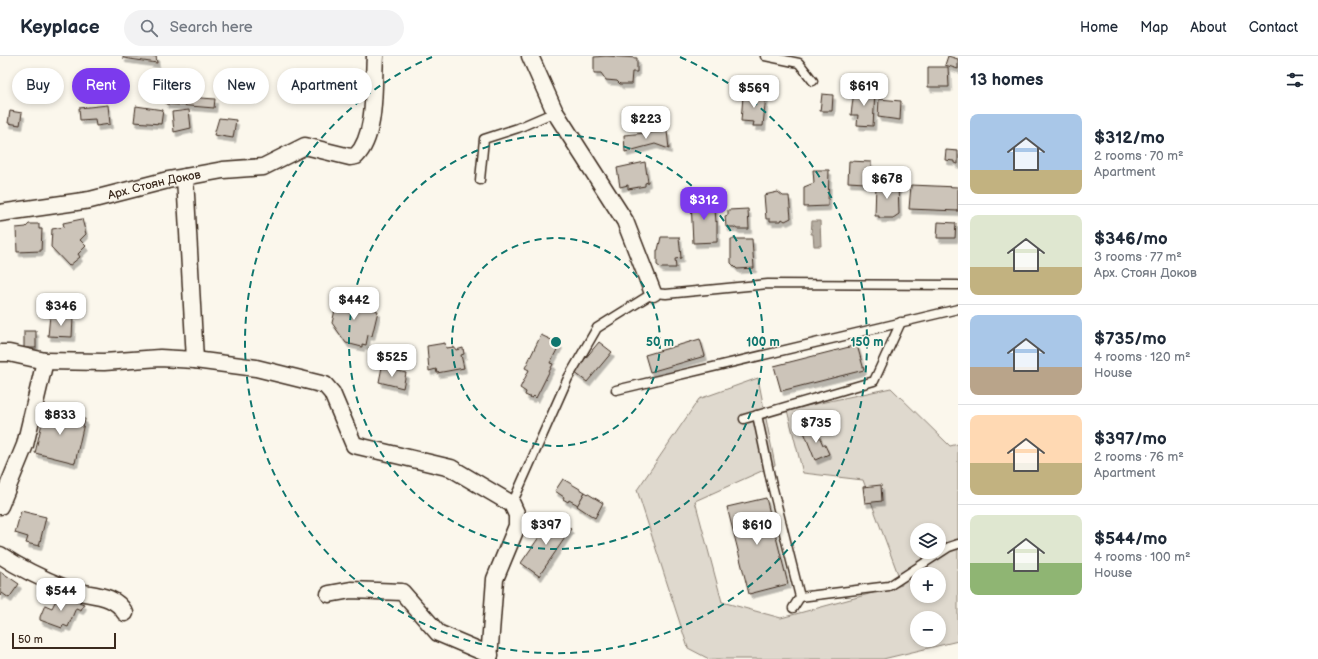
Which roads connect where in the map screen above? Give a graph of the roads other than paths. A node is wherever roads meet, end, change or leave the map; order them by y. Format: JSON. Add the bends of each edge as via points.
{"nodes":[{"id":1,"x":375,"y":56,"type":"edge"},
{"id":2,"x":530,"y":56,"type":"edge"},
{"id":3,"x":765,"y":56,"type":"edge"},
{"id":4,"x":813,"y":81,"type":"dead end"},
{"id":5,"x":555,"y":112,"type":"junction"},
{"id":6,"x":185,"y":177,"type":"junction"},
{"id":7,"x":480,"y":180,"type":"dead end"},
{"id":8,"x":0,"y":213,"type":"edge"},
{"id":9,"x":958,"y":285,"type":"edge"},
{"id":10,"x":653,"y":293,"type":"junction"},
{"id":11,"x":958,"y":309,"type":"edge"},
{"id":12,"x":901,"y":322,"type":"junction"},
{"id":13,"x":0,"y":353,"type":"edge"},
{"id":14,"x":195,"y":360,"type":"junction"},
{"id":15,"x":45,"y":361,"type":"junction"},
{"id":16,"x":616,"y":390,"type":"dead end"},
{"id":17,"x":757,"y":415,"type":"junction"},
{"id":18,"x":744,"y":419,"type":"dead end"},
{"id":19,"x":512,"y":504,"type":"junction"},
{"id":20,"x":0,"y":506,"type":"edge"},
{"id":21,"x":958,"y":544,"type":"edge"},
{"id":22,"x":0,"y":555,"type":"edge"},
{"id":23,"x":329,"y":594,"type":"dead end"},
{"id":24,"x":800,"y":597,"type":"junction"},
{"id":25,"x":793,"y":608,"type":"dead end"},
{"id":26,"x":125,"y":613,"type":"dead end"},
{"id":27,"x":489,"y":657,"type":"edge"}],
"edges":[{"from":1,"to":6,"type":"street","name":"Арх. Стоян Доков","via":[[371,124],[362,150],[356,156],[350,157],[305,146],[263,167],[223,170]]},
{"from":2,"to":5,"type":"street"},
{"from":3,"to":4,"type":"lane","via":[[799,63]]},
{"from":5,"to":7,"type":"lane","via":[[484,139]]},
{"from":5,"to":10,"type":"street","via":[[625,221]]},
{"from":6,"to":8,"type":"street","name":"Арх. Стоян Доков","via":[[90,200]]},
{"from":6,"to":14,"type":"street"},
{"from":9,"to":10,"type":"lane","via":[[768,284],[666,294]]},
{"from":10,"to":19,"type":"lane","via":[[597,328],[568,378]]},
{"from":11,"to":12,"type":"lane"},
{"from":12,"to":16,"type":"lane"},
{"from":12,"to":17,"type":"lane","via":[[874,381]]},
{"from":13,"to":15,"type":"street"},
{"from":14,"to":15,"type":"street","via":[[160,358],[104,362]]},
{"from":14,"to":19,"type":"street","via":[[256,368],[325,385],[332,393],[354,444],[451,468]]},
{"from":15,"to":20,"type":"street","via":[[25,445]]},
{"from":17,"to":18,"type":"lane"},
{"from":17,"to":24,"type":"lane"},
{"from":19,"to":27,"type":"street","via":[[517,515],[517,526],[495,579]]},
{"from":21,"to":24,"type":"lane","via":[[949,547],[889,586]]},
{"from":22,"to":26,"type":"street","via":[[25,572],[68,589],[108,598],[120,604]]},
{"from":23,"to":27,"type":"street","via":[[351,590],[402,592],[438,633]]},
{"from":24,"to":25,"type":"lane"}]}
